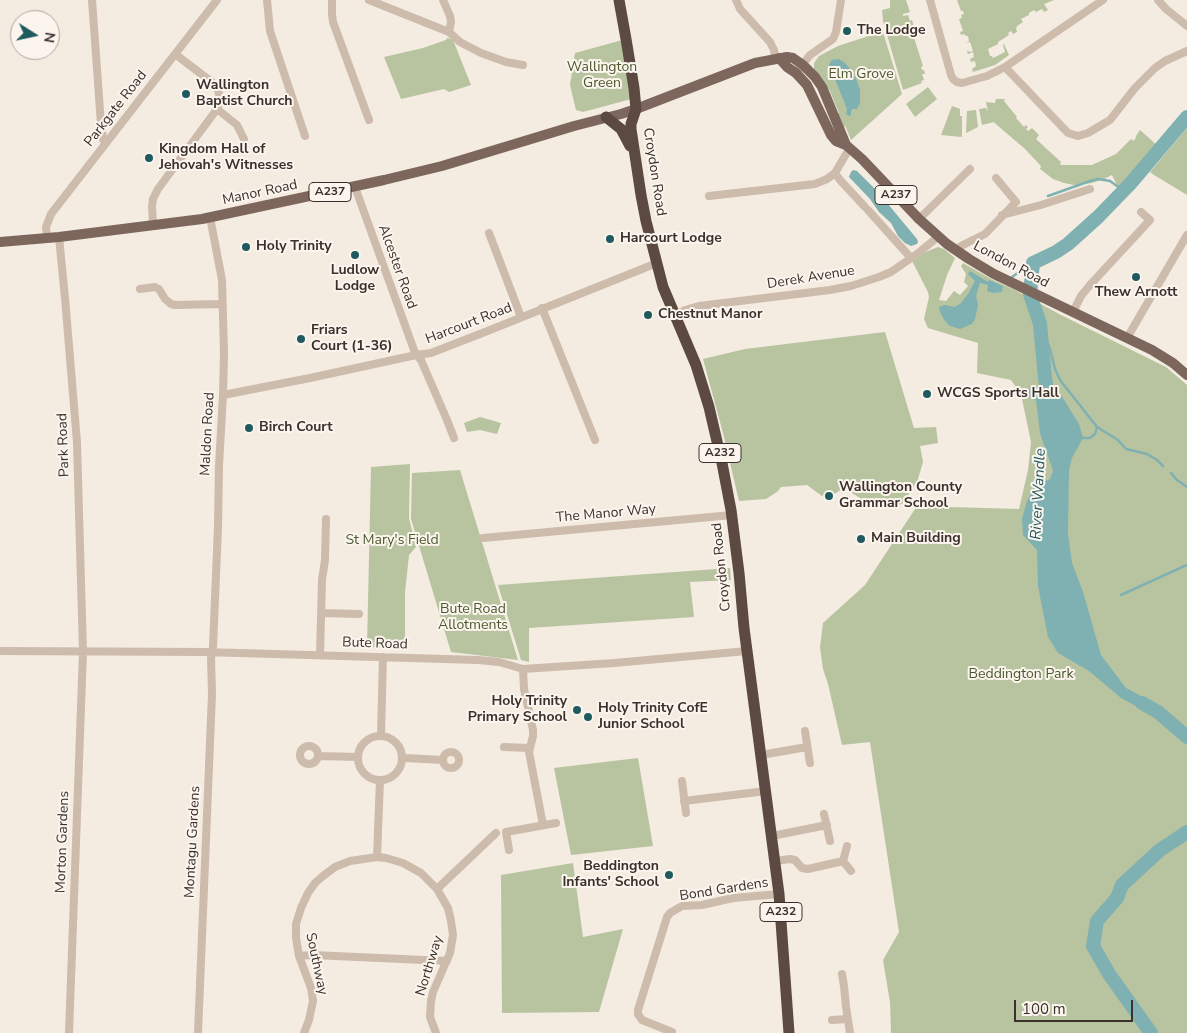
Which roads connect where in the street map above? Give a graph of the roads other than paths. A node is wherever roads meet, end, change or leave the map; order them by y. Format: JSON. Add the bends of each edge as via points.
{"nodes":[{"id":1,"x":92,"y":0,"type":"edge"},
{"id":2,"x":217,"y":0,"type":"edge"},
{"id":3,"x":267,"y":0,"type":"edge"},
{"id":4,"x":332,"y":0,"type":"edge"},
{"id":5,"x":369,"y":0,"type":"edge"},
{"id":6,"x":619,"y":0,"type":"edge"},
{"id":7,"x":736,"y":0,"type":"edge"},
{"id":8,"x":840,"y":0,"type":"edge"},
{"id":9,"x":930,"y":0,"type":"edge"},
{"id":10,"x":1103,"y":0,"type":"edge"},
{"id":11,"x":1158,"y":0,"type":"edge"},
{"id":12,"x":446,"y":1,"type":"edge"},
{"id":13,"x":1187,"y":26,"type":"edge"},
{"id":14,"x":449,"y":32,"type":"junction"},
{"id":15,"x":1187,"y":52,"type":"edge"},
{"id":16,"x":175,"y":54,"type":"junction"},
{"id":17,"x":777,"y":58,"type":"junction"},
{"id":18,"x":523,"y":64,"type":"dead end"},
{"id":19,"x":1005,"y":67,"type":"junction"},
{"id":20,"x":799,"y":69,"type":"junction"},
{"id":21,"x":217,"y":109,"type":"junction"},
{"id":22,"x":636,"y":109,"type":"junction"},
{"id":23,"x":606,"y":117,"type":"junction"},
{"id":24,"x":369,"y":120,"type":"dead end"},
{"id":25,"x":305,"y":136,"type":"dead end"},
{"id":26,"x":244,"y":139,"type":"dead end"},
{"id":27,"x":106,"y":143,"type":"junction"},
{"id":28,"x":848,"y":147,"type":"junction"},
{"id":29,"x":634,"y":152,"type":"junction"},
{"id":30,"x":970,"y":169,"type":"dead end"},
{"id":31,"x":835,"y":173,"type":"junction"},
{"id":32,"x":996,"y":178,"type":"dead end"},
{"id":33,"x":355,"y":187,"type":"junction"},
{"id":34,"x":1090,"y":189,"type":"dead end"},
{"id":35,"x":709,"y":196,"type":"dead end"},
{"id":36,"x":1141,"y":212,"type":"dead end"},
{"id":37,"x":1002,"y":215,"type":"junction"},
{"id":38,"x":210,"y":218,"type":"junction"},
{"id":39,"x":919,"y":219,"type":"junction"},
{"id":40,"x":154,"y":225,"type":"junction"},
{"id":41,"x":489,"y":233,"type":"dead end"},
{"id":42,"x":1187,"y":235,"type":"edge"},
{"id":43,"x":939,"y":236,"type":"junction"},
{"id":44,"x":58,"y":237,"type":"junction"},
{"id":45,"x":47,"y":238,"type":"junction"},
{"id":46,"x":0,"y":242,"type":"edge"},
{"id":47,"x":957,"y":251,"type":"junction"},
{"id":48,"x":914,"y":256,"type":"junction"},
{"id":49,"x":657,"y":263,"type":"junction"},
{"id":50,"x":140,"y":289,"type":"dead end"},
{"id":51,"x":222,"y":304,"type":"junction"},
{"id":52,"x":542,"y":308,"type":"junction"},
{"id":53,"x":1073,"y":312,"type":"junction"},
{"id":54,"x":675,"y":315,"type":"junction"},
{"id":55,"x":521,"y":317,"type":"junction"},
{"id":56,"x":1127,"y":338,"type":"junction"},
{"id":57,"x":416,"y":355,"type":"junction"},
{"id":58,"x":1186,"y":371,"type":"edge"},
{"id":59,"x":223,"y":395,"type":"junction"},
{"id":60,"x":454,"y":438,"type":"dead end"},
{"id":61,"x":595,"y":440,"type":"dead end"},
{"id":62,"x":732,"y":515,"type":"junction"},
{"id":63,"x":326,"y":519,"type":"dead end"},
{"id":64,"x":483,"y":538,"type":"dead end"},
{"id":65,"x":322,"y":613,"type":"junction"},
{"id":66,"x":359,"y":614,"type":"dead end"},
{"id":67,"x":0,"y":651,"type":"edge"},
{"id":68,"x":747,"y":651,"type":"junction"},
{"id":69,"x":83,"y":652,"type":"junction"},
{"id":70,"x":212,"y":652,"type":"junction"},
{"id":71,"x":320,"y":655,"type":"junction"},
{"id":72,"x":383,"y":657,"type":"junction"},
{"id":73,"x":523,"y":669,"type":"junction"},
{"id":74,"x":805,"y":731,"type":"dead end"},
{"id":75,"x":381,"y":735,"type":"junction"},
{"id":76,"x":504,"y":747,"type":"dead end"},
{"id":77,"x":807,"y":747,"type":"junction"},
{"id":78,"x":529,"y":748,"type":"junction"},
{"id":79,"x":761,"y":755,"type":"junction"},
{"id":80,"x":318,"y":756,"type":"dead end"},
{"id":81,"x":358,"y":757,"type":"junction"},
{"id":82,"x":402,"y":758,"type":"junction"},
{"id":83,"x":443,"y":760,"type":"dead end"},
{"id":84,"x":810,"y":763,"type":"dead end"},
{"id":85,"x":380,"y":780,"type":"junction"},
{"id":86,"x":682,"y":782,"type":"dead end"},
{"id":87,"x":766,"y":791,"type":"junction"},
{"id":88,"x":684,"y":801,"type":"junction"},
{"id":89,"x":686,"y":813,"type":"dead end"},
{"id":90,"x":824,"y":814,"type":"dead end"},
{"id":91,"x":556,"y":823,"type":"dead end"},
{"id":92,"x":543,"y":825,"type":"junction"},
{"id":93,"x":827,"y":825,"type":"junction"},
{"id":94,"x":496,"y":833,"type":"dead end"},
{"id":95,"x":772,"y":836,"type":"junction"},
{"id":96,"x":830,"y":841,"type":"dead end"},
{"id":97,"x":847,"y":846,"type":"dead end"},
{"id":98,"x":509,"y":850,"type":"dead end"},
{"id":99,"x":377,"y":857,"type":"junction"},
{"id":100,"x":775,"y":861,"type":"junction"},
{"id":101,"x":843,"y":861,"type":"junction"},
{"id":102,"x":851,"y":871,"type":"dead end"},
{"id":103,"x":437,"y":889,"type":"junction"},
{"id":104,"x":779,"y":894,"type":"junction"},
{"id":105,"x":299,"y":956,"type":"junction"},
{"id":106,"x":447,"y":961,"type":"junction"},
{"id":107,"x":842,"y":974,"type":"dead end"},
{"id":108,"x":847,"y":1019,"type":"junction"},
{"id":109,"x":832,"y":1020,"type":"dead end"},
{"id":110,"x":672,"y":1032,"type":"edge"},
{"id":111,"x":69,"y":1033,"type":"edge"},
{"id":112,"x":198,"y":1033,"type":"edge"},
{"id":113,"x":304,"y":1033,"type":"edge"},
{"id":114,"x":436,"y":1033,"type":"edge"},
{"id":115,"x":789,"y":1033,"type":"edge"},
{"id":116,"x":850,"y":1033,"type":"edge"}],
"edges":[{"from":1,"to":27,"type":"street","via":[[101,124]]},
{"from":2,"to":16,"type":"street","name":"Parkgate Road"},
{"from":3,"to":25,"type":"street","via":[[270,31]]},
{"from":4,"to":24,"type":"street","via":[[333,22]]},
{"from":5,"to":14,"type":"street"},
{"from":6,"to":22,"type":"highway","number":"A232"},
{"from":7,"to":17,"type":"street","via":[[770,42]]},
{"from":8,"to":20,"type":"street","via":[[836,32],[831,42],[810,55]]},
{"from":9,"to":19,"type":"street","via":[[951,75],[957,82],[987,76]]},
{"from":10,"to":19,"type":"street"},
{"from":11,"to":13,"type":"street"},
{"from":12,"to":14,"type":"street","via":[[451,22]]},
{"from":14,"to":18,"type":"street","via":[[481,53]]},
{"from":15,"to":19,"type":"street","via":[[1155,68],[1110,120],[1078,136],[1068,133]]},
{"from":16,"to":21,"type":"street","via":[[218,90]]},
{"from":16,"to":27,"type":"street","name":"Parkgate Road"},
{"from":17,"to":20,"type":"main road","number":"A237","via":[[791,57]]},
{"from":17,"to":22,"type":"main road","number":"A237","via":[[755,63]]},
{"from":20,"to":28,"type":"main road","name":"London Road","number":"A237","via":[[830,135]]},
{"from":21,"to":26,"type":"street","via":[[237,126]]},
{"from":21,"to":40,"type":"street","via":[[153,198]]},
{"from":22,"to":23,"type":"main road","name":"Manor Road","number":"A237"},
{"from":22,"to":29,"type":"highway","name":"Croydon Road","number":"A232","via":[[631,124]]},
{"from":23,"to":29,"type":"highway","via":[[621,129]]},
{"from":23,"to":33,"type":"main road","name":"Manor Road","number":"A237","via":[[442,166]]},
{"from":27,"to":45,"type":"street","name":"Parkgate Road","via":[[51,214],[46,227]]},
{"from":28,"to":31,"type":"street"},
{"from":28,"to":39,"type":"main road","name":"London Road","number":"A237"},
{"from":29,"to":49,"type":"highway","name":"Croydon Road","number":"A232"},
{"from":30,"to":39,"type":"street"},
{"from":31,"to":35,"type":"street","via":[[815,184]]},
{"from":31,"to":48,"type":"street"},
{"from":32,"to":37,"type":"street","via":[[1016,202]]},
{"from":33,"to":38,"type":"main road","name":"Manor Road","number":"A237"},
{"from":33,"to":57,"type":"street","name":"Alcester Road"},
{"from":34,"to":37,"type":"street"},
{"from":36,"to":53,"type":"street","via":[[1150,220],[1090,285]]},
{"from":37,"to":47,"type":"street","via":[[985,234]]},
{"from":38,"to":40,"type":"main road","name":"Manor Road","number":"A237"},
{"from":38,"to":51,"type":"street","name":"Maldon Road","via":[[220,269]]},
{"from":39,"to":43,"type":"main road","name":"London Road","number":"A237"},
{"from":40,"to":44,"type":"main road","name":"Manor Road","number":"A237"},
{"from":41,"to":55,"type":"street"},
{"from":42,"to":56,"type":"street"},
{"from":43,"to":47,"type":"main road","name":"London Road","number":"A237"},
{"from":43,"to":48,"type":"street","name":"Derek Avenue"},
{"from":44,"to":45,"type":"main road","name":"Manor Road","number":"A237"},
{"from":44,"to":69,"type":"street","name":"Park Road","via":[[77,442]]},
{"from":45,"to":46,"type":"main road","name":"Manor Road","number":"A237"},
{"from":47,"to":53,"type":"main road","name":"London Road","number":"A237","via":[[985,269]]},
{"from":48,"to":54,"type":"street","name":"Derek Avenue","via":[[879,278],[851,286],[699,306]]},
{"from":49,"to":52,"type":"street","name":"Harcourt Road"},
{"from":49,"to":54,"type":"highway","name":"Croydon Road","number":"A232"},
{"from":50,"to":51,"type":"street","via":[[159,288],[165,299],[175,305]]},
{"from":51,"to":59,"type":"street","name":"Maldon Road"},
{"from":52,"to":55,"type":"street","name":"Harcourt Road"},
{"from":52,"to":61,"type":"street"},
{"from":53,"to":56,"type":"main road","name":"London Road","number":"A237"},
{"from":54,"to":62,"type":"highway","name":"Croydon Road","number":"A232","via":[[696,365],[709,408]]},
{"from":55,"to":57,"type":"street","name":"Harcourt Road","via":[[438,350]]},
{"from":56,"to":58,"type":"main road","name":"London Road","number":"A237"},
{"from":57,"to":59,"type":"street","name":"Harcourt Road"},
{"from":57,"to":60,"type":"street","name":"Alcester Road"},
{"from":59,"to":70,"type":"street","name":"Maldon Road"},
{"from":62,"to":64,"type":"street","name":"The Manor Way"},
{"from":62,"to":68,"type":"highway","name":"Croydon Road","number":"A232"},
{"from":63,"to":65,"type":"street"},
{"from":65,"to":66,"type":"street"},
{"from":65,"to":71,"type":"street"},
{"from":67,"to":69,"type":"street","name":"Bute Road"},
{"from":68,"to":73,"type":"street","name":"Bute Road"},
{"from":68,"to":79,"type":"highway","name":"Croydon Road","number":"A232"},
{"from":69,"to":70,"type":"street","name":"Bute Road"},
{"from":69,"to":111,"type":"street","name":"Morton Gardens"},
{"from":70,"to":71,"type":"street","name":"Bute Road"},
{"from":70,"to":112,"type":"street","name":"Montagu Gardens"},
{"from":71,"to":72,"type":"street","name":"Bute Road"},
{"from":72,"to":73,"type":"street","name":"Bute Road","via":[[492,661]]},
{"from":72,"to":75,"type":"street"},
{"from":73,"to":78,"type":"street","via":[[533,730]]},
{"from":74,"to":77,"type":"street"},
{"from":75,"to":81,"type":"street","via":[[365,741]]},
{"from":75,"to":82,"type":"street","via":[[396,743]]},
{"from":76,"to":78,"type":"street"},
{"from":77,"to":79,"type":"street"},
{"from":77,"to":84,"type":"street"},
{"from":78,"to":92,"type":"street"},
{"from":79,"to":87,"type":"highway","name":"Croydon Road","number":"A232"},
{"from":80,"to":81,"type":"street"},
{"from":81,"to":85,"type":"street","via":[[362,770]]},
{"from":82,"to":83,"type":"street"},
{"from":82,"to":85,"type":"street","via":[[395,774]]},
{"from":85,"to":99,"type":"street"},
{"from":86,"to":88,"type":"street"},
{"from":87,"to":88,"type":"street"},
{"from":87,"to":95,"type":"highway","name":"Croydon Road","number":"A232"},
{"from":88,"to":89,"type":"street"},
{"from":90,"to":93,"type":"street"},
{"from":91,"to":92,"type":"street"},
{"from":92,"to":98,"type":"street","via":[[506,832]]},
{"from":93,"to":95,"type":"street"},
{"from":93,"to":96,"type":"street"},
{"from":94,"to":103,"type":"street"},
{"from":95,"to":100,"type":"highway","name":"Croydon Road","number":"A232"},
{"from":97,"to":101,"type":"street"},
{"from":99,"to":103,"type":"street","name":"Northway","via":[[410,866]]},
{"from":99,"to":105,"type":"street","name":"Southway","via":[[341,864],[315,883],[304,900],[296,924]]},
{"from":100,"to":101,"type":"street","via":[[795,860],[802,868],[808,869]]},
{"from":100,"to":104,"type":"highway","name":"Croydon Road","number":"A232"},
{"from":101,"to":102,"type":"street"},
{"from":103,"to":106,"type":"street","name":"Northway","via":[[451,920],[452,947]]},
{"from":104,"to":110,"type":"street","name":"Bond Gardens","via":[[682,906],[670,913],[638,1014],[642,1020]]},
{"from":104,"to":115,"type":"highway","name":"Croydon Road","number":"A232"},
{"from":105,"to":106,"type":"street"},
{"from":105,"to":113,"type":"street","name":"Southway","via":[[312,995]]},
{"from":106,"to":114,"type":"street","name":"Northway","via":[[431,1001],[430,1017]]},
{"from":107,"to":108,"type":"street"},
{"from":108,"to":109,"type":"street"},
{"from":108,"to":116,"type":"street"}]}
